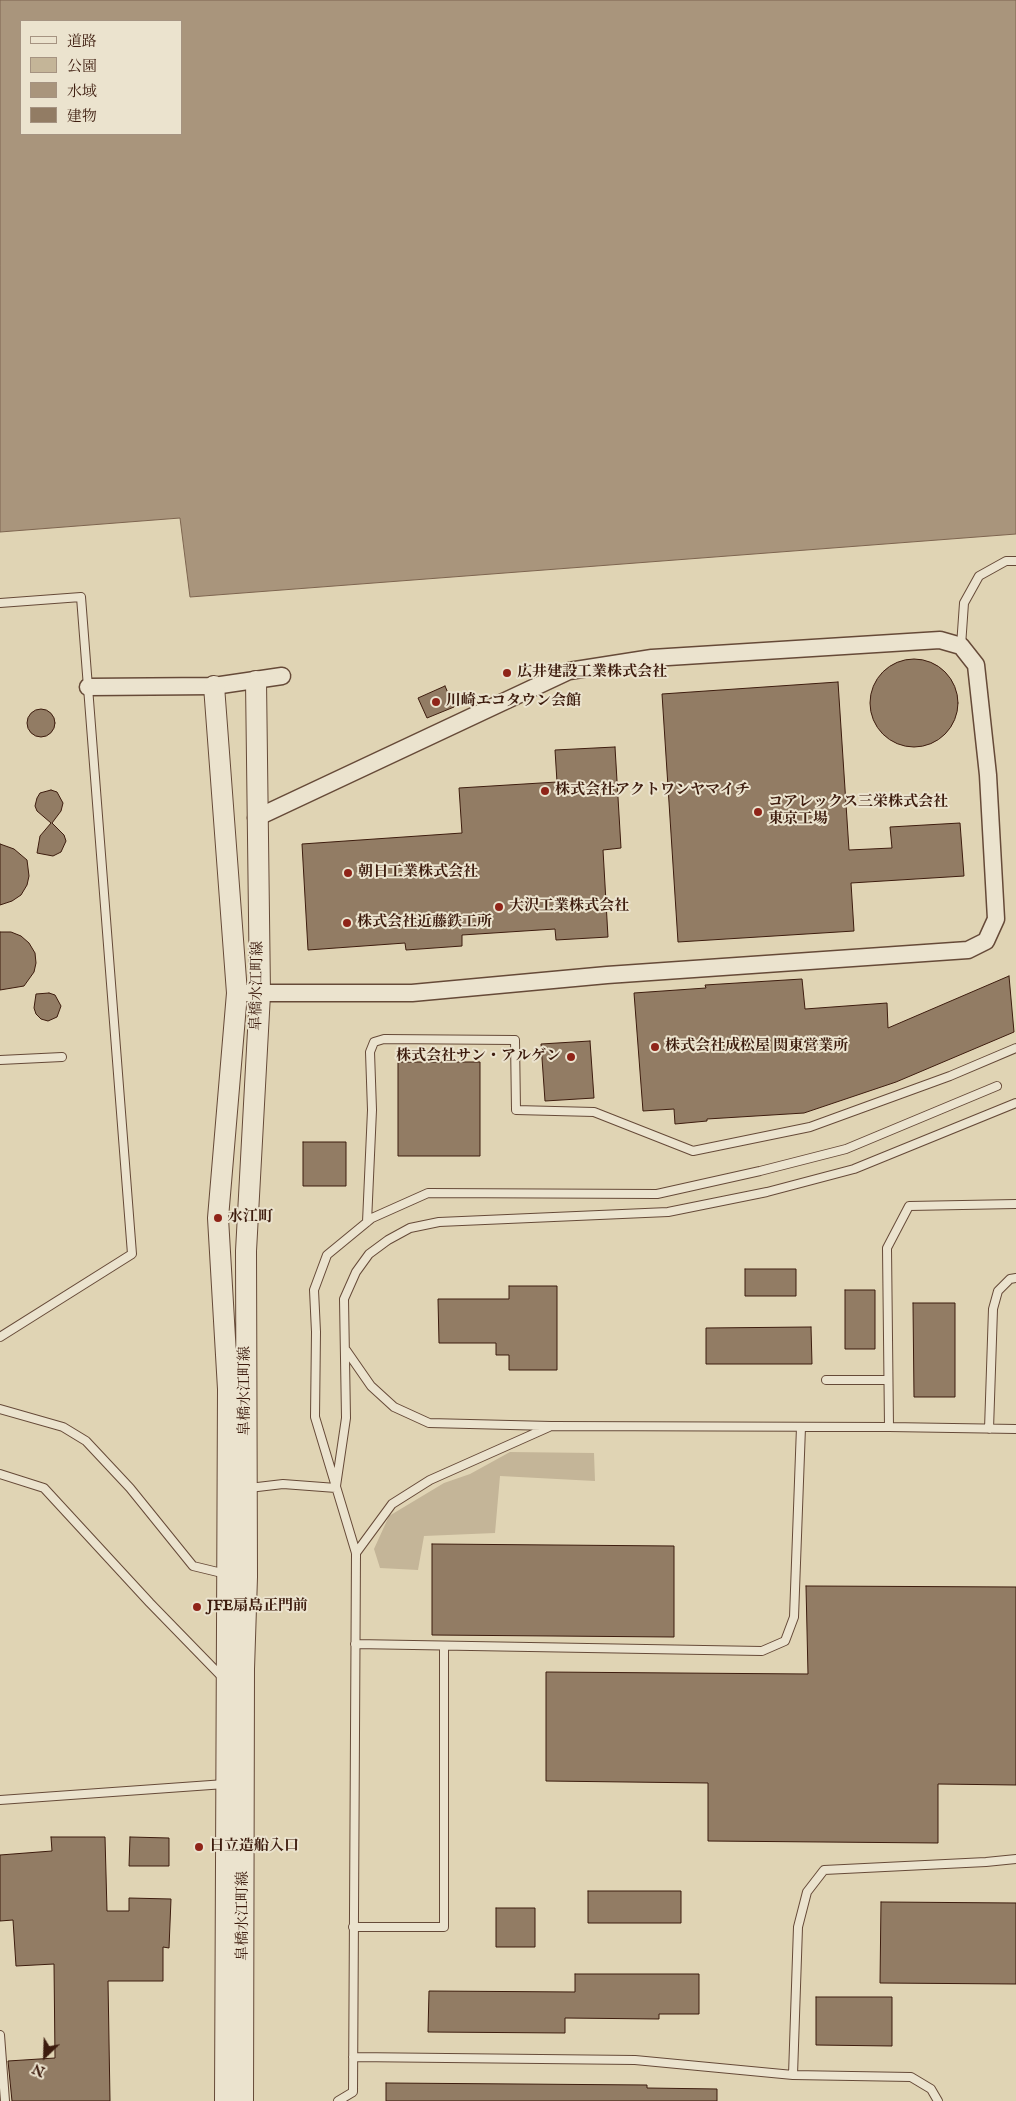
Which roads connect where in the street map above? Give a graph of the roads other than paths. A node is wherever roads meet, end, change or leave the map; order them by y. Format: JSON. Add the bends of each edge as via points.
{"nodes":[{"id":1,"x":1016,"y":561,"type":"edge"},
{"id":2,"x":0,"y":603,"type":"edge"},
{"id":3,"x":961,"y":646,"type":"junction"},
{"id":4,"x":282,"y":676,"type":"dead end"},
{"id":5,"x":256,"y":680,"type":"junction"},
{"id":6,"x":214,"y":686,"type":"junction"},
{"id":7,"x":88,"y":687,"type":"junction"},
{"id":8,"x":256,"y":818,"type":"junction"},
{"id":9,"x":237,"y":993,"type":"junction"},
{"id":10,"x":260,"y":994,"type":"junction"},
{"id":11,"x":1016,"y":1048,"type":"edge"},
{"id":12,"x":62,"y":1058,"type":"dead end"},
{"id":13,"x":0,"y":1060,"type":"edge"},
{"id":14,"x":998,"y":1086,"type":"dead end"},
{"id":15,"x":1016,"y":1102,"type":"edge"},
{"id":16,"x":1016,"y":1204,"type":"edge"},
{"id":17,"x":368,"y":1222,"type":"junction"},
{"id":18,"x":1016,"y":1278,"type":"edge"},
{"id":19,"x":0,"y":1337,"type":"edge"},
{"id":20,"x":346,"y":1350,"type":"junction"},
{"id":21,"x":826,"y":1380,"type":"dead end"},
{"id":22,"x":888,"y":1380,"type":"junction"},
{"id":23,"x":0,"y":1410,"type":"edge"},
{"id":24,"x":551,"y":1426,"type":"junction"},
{"id":25,"x":801,"y":1427,"type":"junction"},
{"id":26,"x":889,"y":1427,"type":"junction"},
{"id":27,"x":989,"y":1429,"type":"junction"},
{"id":28,"x":1016,"y":1429,"type":"edge"},
{"id":29,"x":0,"y":1474,"type":"edge"},
{"id":30,"x":237,"y":1487,"type":"junction"},
{"id":31,"x":336,"y":1488,"type":"junction"},
{"id":32,"x":356,"y":1553,"type":"junction"},
{"id":33,"x":226,"y":1574,"type":"junction"},
{"id":34,"x":355,"y":1644,"type":"junction"},
{"id":35,"x":444,"y":1646,"type":"junction"},
{"id":36,"x":226,"y":1681,"type":"junction"},
{"id":37,"x":234,"y":1785,"type":"junction"},
{"id":38,"x":0,"y":1800,"type":"edge"},
{"id":39,"x":1016,"y":1859,"type":"edge"},
{"id":40,"x":353,"y":1927,"type":"junction"},
{"id":41,"x":0,"y":2035,"type":"edge"},
{"id":42,"x":353,"y":2057,"type":"junction"},
{"id":43,"x":793,"y":2075,"type":"junction"},
{"id":44,"x":5,"y":2101,"type":"edge"},
{"id":45,"x":225,"y":2101,"type":"edge"},
{"id":46,"x":243,"y":2101,"type":"edge"},
{"id":47,"x":338,"y":2101,"type":"edge"},
{"id":48,"x":938,"y":2101,"type":"edge"}],
"edges":[{"from":1,"to":3,"type":"lane","via":[[1006,561],[979,576],[964,604]]},
{"from":2,"to":7,"type":"lane","via":[[81,597]]},
{"from":3,"to":8,"type":"street","via":[[940,640],[652,658],[569,672]]},
{"from":3,"to":10,"type":"street","via":[[976,665],[988,776],[996,919],[986,941],[968,950],[412,992]]},
{"from":4,"to":5,"type":"street"},
{"from":5,"to":6,"type":"street"},
{"from":5,"to":8,"type":"street","name":"皐橋水江町線"},
{"from":6,"to":7,"type":"street"},
{"from":6,"to":9,"type":"street","name":"皐橋水江町線"},
{"from":7,"to":19,"type":"lane","via":[[132,1254]]},
{"from":8,"to":10,"type":"street","name":"皐橋水江町線"},
{"from":9,"to":10,"type":"street"},
{"from":9,"to":30,"type":"street","name":"皐橋水江町線","via":[[218,1218]]},
{"from":10,"to":30,"type":"street","name":"皐橋水江町線"},
{"from":11,"to":17,"type":"lane","via":[[950,1076],[810,1127],[694,1151],[594,1112],[516,1110],[516,1040],[384,1039],[374,1042],[370,1052],[372,1110]]},
{"from":12,"to":13,"type":"lane"},
{"from":14,"to":17,"type":"lane","via":[[846,1149],[760,1172],[656,1194],[428,1193]]},
{"from":15,"to":20,"type":"lane","via":[[854,1169],[767,1192],[668,1212],[439,1222],[410,1228],[369,1254],[356,1272],[344,1299]]},
{"from":16,"to":22,"type":"lane","via":[[909,1206],[887,1248]]},
{"from":17,"to":31,"type":"lane","via":[[327,1255],[314,1290],[315,1417]]},
{"from":18,"to":27,"type":"lane","via":[[998,1290],[993,1309]]},
{"from":20,"to":24,"type":"lane","via":[[371,1386],[394,1407],[429,1423]]},
{"from":20,"to":31,"type":"lane","via":[[346,1418]]},
{"from":21,"to":22,"type":"lane"},
{"from":22,"to":26,"type":"lane"},
{"from":23,"to":33,"type":"lane","via":[[63,1428],[86,1441],[130,1488],[192,1566]]},
{"from":24,"to":25,"type":"lane"},
{"from":24,"to":32,"type":"lane","via":[[430,1480],[392,1504]]},
{"from":25,"to":26,"type":"lane"},
{"from":25,"to":35,"type":"lane","via":[[794,1617],[785,1641],[762,1651]]},
{"from":26,"to":27,"type":"lane"},
{"from":27,"to":28,"type":"lane"},
{"from":29,"to":36,"type":"lane","via":[[44,1488]]},
{"from":30,"to":31,"type":"lane","via":[[283,1484]]},
{"from":30,"to":33,"type":"street","name":"皐橋水江町線"},
{"from":30,"to":37,"type":"street","name":"皐橋水江町線"},
{"from":31,"to":32,"type":"lane"},
{"from":32,"to":34,"type":"lane"},
{"from":33,"to":36,"type":"street","name":"皐橋水江町線"},
{"from":34,"to":35,"type":"lane"},
{"from":34,"to":40,"type":"lane"},
{"from":35,"to":40,"type":"lane","via":[[444,1927]]},
{"from":36,"to":37,"type":"street","name":"皐橋水江町線"},
{"from":37,"to":38,"type":"lane"},
{"from":37,"to":45,"type":"street","name":"皐橋水江町線"},
{"from":37,"to":46,"type":"street","name":"皐橋水江町線"},
{"from":39,"to":43,"type":"lane","via":[[824,1870],[807,1892],[798,1927]]},
{"from":40,"to":42,"type":"lane"},
{"from":41,"to":44,"type":"lane"},
{"from":42,"to":43,"type":"lane","via":[[635,2060]]},
{"from":42,"to":47,"type":"lane","via":[[353,2092]]},
{"from":43,"to":48,"type":"lane","via":[[911,2077],[931,2089]]}]}
